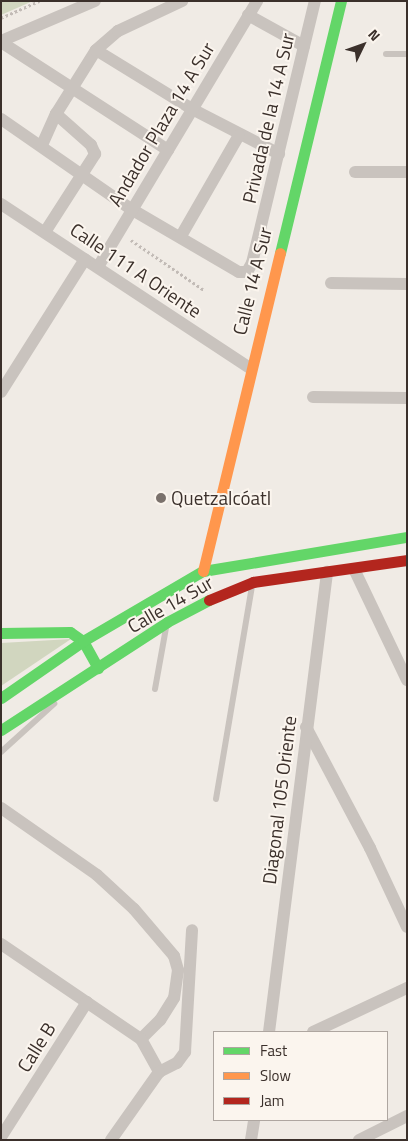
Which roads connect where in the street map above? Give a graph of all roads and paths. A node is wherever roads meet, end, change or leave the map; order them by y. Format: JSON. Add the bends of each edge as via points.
{"nodes":[{"id":1,"x":39,"y":1,"type":"edge"},
{"id":2,"x":95,"y":1,"type":"edge"},
{"id":3,"x":182,"y":1,"type":"edge"},
{"id":4,"x":257,"y":1,"type":"edge"},
{"id":5,"x":315,"y":1,"type":"edge"},
{"id":6,"x":341,"y":1,"type":"edge"},
{"id":7,"x":248,"y":15,"type":"junction"},
{"id":8,"x":1,"y":18,"type":"edge"},
{"id":9,"x":1,"y":42,"type":"edge"},
{"id":10,"x":304,"y":46,"type":"junction"},
{"id":11,"x":96,"y":50,"type":"junction"},
{"id":12,"x":386,"y":54,"type":"dead end"},
{"id":13,"x":407,"y":54,"type":"edge"},
{"id":14,"x":72,"y":88,"type":"junction"},
{"id":15,"x":192,"y":109,"type":"junction"},
{"id":16,"x":56,"y":114,"type":"junction"},
{"id":17,"x":1,"y":119,"type":"edge"},
{"id":18,"x":239,"y":135,"type":"junction"},
{"id":19,"x":42,"y":145,"type":"junction"},
{"id":20,"x":168,"y":150,"type":"junction"},
{"id":21,"x":279,"y":154,"type":"junction"},
{"id":22,"x":355,"y":172,"type":"dead end"},
{"id":23,"x":407,"y":172,"type":"edge"},
{"id":24,"x":82,"y":176,"type":"junction"},
{"id":25,"x":1,"y":204,"type":"edge"},
{"id":26,"x":131,"y":209,"type":"junction"},
{"id":27,"x":45,"y":232,"type":"junction"},
{"id":28,"x":181,"y":236,"type":"junction"},
{"id":29,"x":134,"y":244,"type":"dead end"},
{"id":30,"x":85,"y":259,"type":"junction"},
{"id":31,"x":98,"y":267,"type":"junction"},
{"id":32,"x":331,"y":283,"type":"dead end"},
{"id":33,"x":407,"y":284,"type":"edge"},
{"id":34,"x":204,"y":290,"type":"dead end"},
{"id":35,"x":250,"y":368,"type":"junction"},
{"id":36,"x":1,"y":392,"type":"edge"},
{"id":37,"x":313,"y":397,"type":"dead end"},
{"id":38,"x":407,"y":398,"type":"edge"},
{"id":39,"x":407,"y":537,"type":"edge"},
{"id":40,"x":407,"y":560,"type":"edge"},
{"id":41,"x":354,"y":569,"type":"junction"},
{"id":42,"x":203,"y":571,"type":"junction"},
{"id":43,"x":327,"y":572,"type":"junction"},
{"id":44,"x":253,"y":582,"type":"junction"},
{"id":45,"x":167,"y":622,"type":"junction"},
{"id":46,"x":1,"y":633,"type":"edge"},
{"id":47,"x":83,"y":641,"type":"junction"},
{"id":48,"x":98,"y":668,"type":"junction"},
{"id":49,"x":405,"y":674,"type":"edge"},
{"id":50,"x":70,"y":687,"type":"junction"},
{"id":51,"x":155,"y":689,"type":"dead end"},
{"id":52,"x":1,"y":698,"type":"edge"},
{"id":53,"x":306,"y":727,"type":"junction"},
{"id":54,"x":1,"y":730,"type":"edge"},
{"id":55,"x":1,"y":752,"type":"edge"},
{"id":56,"x":216,"y":798,"type":"dead end"},
{"id":57,"x":1,"y":808,"type":"edge"},
{"id":58,"x":407,"y":927,"type":"edge"},
{"id":59,"x":192,"y":930,"type":"dead end"},
{"id":60,"x":1,"y":944,"type":"edge"},
{"id":61,"x":407,"y":988,"type":"edge"},
{"id":62,"x":87,"y":1002,"type":"junction"},
{"id":63,"x":269,"y":1031,"type":"edge"},
{"id":64,"x":315,"y":1031,"type":"edge"},
{"id":65,"x":141,"y":1038,"type":"junction"},
{"id":66,"x":159,"y":1072,"type":"junction"},
{"id":67,"x":407,"y":1116,"type":"edge"},
{"id":68,"x":254,"y":1121,"type":"edge"},
{"id":69,"x":1,"y":1137,"type":"edge"},
{"id":70,"x":112,"y":1140,"type":"edge"},
{"id":71,"x":251,"y":1140,"type":"edge"},
{"id":72,"x":359,"y":1140,"type":"edge"}],
"edges":[{"from":1,"to":8,"type":"path"},
{"from":2,"to":9,"type":"street"},
{"from":3,"to":11,"type":"street","via":[[118,31]]},
{"from":4,"to":7,"type":"street","name":"Andador Plaza 14 A Sur"},
{"from":5,"to":10,"type":"street","name":"Privada de la 14 A Sur"},
{"from":6,"to":35,"type":"main road","name":"Calle 14 A Sur"},
{"from":7,"to":10,"type":"street"},
{"from":7,"to":15,"type":"street","name":"Andador Plaza 14 A Sur"},
{"from":9,"to":14,"type":"street"},
{"from":10,"to":21,"type":"street","name":"Privada de la 14 A Sur"},
{"from":11,"to":14,"type":"street"},
{"from":11,"to":15,"type":"street"},
{"from":12,"to":13,"type":"lane"},
{"from":14,"to":16,"type":"street"},
{"from":14,"to":20,"type":"street"},
{"from":15,"to":18,"type":"street"},
{"from":15,"to":20,"type":"street","name":"Andador Plaza 14 A Sur"},
{"from":16,"to":19,"type":"street"},
{"from":16,"to":24,"type":"street","via":[[94,151]]},
{"from":17,"to":19,"type":"street"},
{"from":18,"to":21,"type":"street"},
{"from":18,"to":28,"type":"street"},
{"from":19,"to":24,"type":"street"},
{"from":20,"to":26,"type":"street","name":"Andador Plaza 14 A Sur"},
{"from":21,"to":28,"type":"street","name":"Privada de la 14 A Sur","via":[[247,272],[239,272]]},
{"from":22,"to":23,"type":"street"},
{"from":24,"to":26,"type":"street"},
{"from":24,"to":27,"type":"street"},
{"from":25,"to":27,"type":"street","name":"Calle 111 A Oriente"},
{"from":26,"to":28,"type":"street"},
{"from":26,"to":31,"type":"street","name":"Andador Plaza 14 A Sur"},
{"from":27,"to":30,"type":"street","name":"Calle 111 A Oriente"},
{"from":29,"to":34,"type":"path"},
{"from":30,"to":31,"type":"street","name":"Calle 111 A Oriente"},
{"from":30,"to":36,"type":"street"},
{"from":31,"to":35,"type":"street","name":"Calle 111 A Oriente"},
{"from":32,"to":33,"type":"street"},
{"from":35,"to":42,"type":"main road","name":"Calle 14 A Sur"},
{"from":37,"to":38,"type":"street"},
{"from":39,"to":42,"type":"main road","name":"Calle 14 Sur"},
{"from":40,"to":41,"type":"main road","name":"Calle 14 Sur"},
{"from":41,"to":43,"type":"main road","name":"Calle 14 Sur"},
{"from":41,"to":49,"type":"street"},
{"from":42,"to":47,"type":"main road","name":"Calle 14 Sur"},
{"from":43,"to":44,"type":"main road","name":"Calle 14 Sur"},
{"from":43,"to":53,"type":"street","name":"Diagonal 105 Oriente"},
{"from":44,"to":45,"type":"main road","name":"Calle 14 Sur","via":[[220,594]]},
{"from":44,"to":56,"type":"lane"},
{"from":45,"to":48,"type":"main road","name":"Calle 14 Sur"},
{"from":45,"to":51,"type":"lane"},
{"from":46,"to":47,"type":"main road","via":[[62,630]]},
{"from":47,"to":48,"type":"main road"},
{"from":47,"to":52,"type":"main road","name":"Calle 14 Sur"},
{"from":48,"to":50,"type":"main road","name":"Calle 14 Sur"},
{"from":50,"to":54,"type":"main road","name":"Calle 14 Sur"},
{"from":50,"to":55,"type":"lane"},
{"from":53,"to":58,"type":"street","via":[[370,848]]},
{"from":53,"to":63,"type":"street","name":"Diagonal 105 Oriente"},
{"from":57,"to":65,"type":"street","via":[[97,875],[166,944],[178,970],[174,998],[160,1020]]},
{"from":59,"to":66,"type":"street","via":[[185,1052],[177,1063]]},
{"from":60,"to":62,"type":"street"},
{"from":61,"to":64,"type":"street"},
{"from":62,"to":65,"type":"street"},
{"from":62,"to":69,"type":"street","name":"Calle B"},
{"from":65,"to":66,"type":"street"},
{"from":66,"to":70,"type":"street"},
{"from":67,"to":72,"type":"street"},
{"from":68,"to":71,"type":"street"}]}
